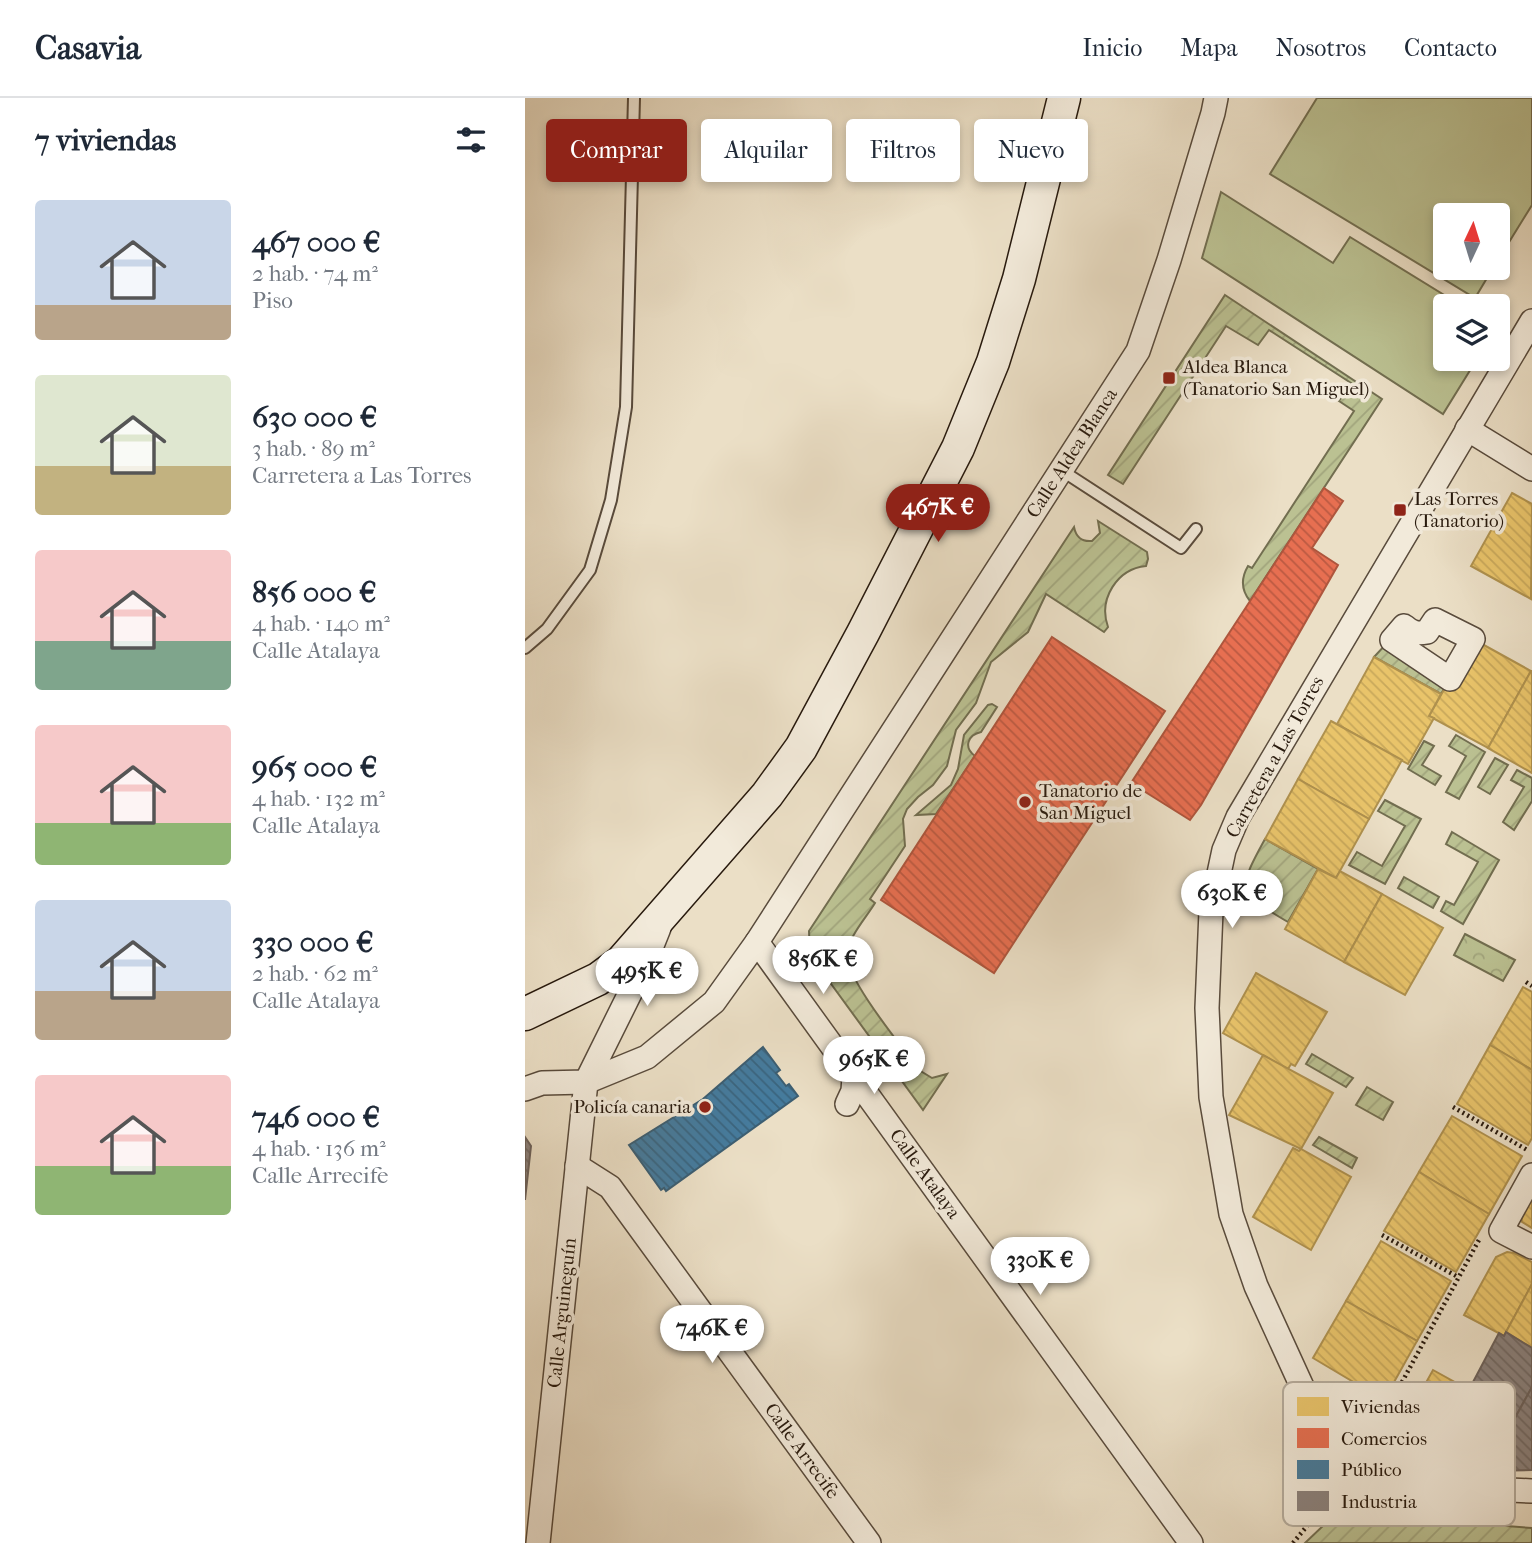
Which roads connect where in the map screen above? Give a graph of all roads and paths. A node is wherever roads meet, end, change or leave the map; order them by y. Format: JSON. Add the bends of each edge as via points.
{"nodes":[{"id":1,"x":634,"y":98,"type":"edge"},
{"id":2,"x":1064,"y":98,"type":"edge"},
{"id":3,"x":1217,"y":103,"type":"edge"},
{"id":4,"x":1532,"y":321,"type":"edge"},
{"id":5,"x":1467,"y":429,"type":"junction"},
{"id":6,"x":1532,"y":469,"type":"edge"},
{"id":7,"x":1061,"y":470,"type":"junction"},
{"id":8,"x":1196,"y":529,"type":"dead end"},
{"id":9,"x":525,"y":648,"type":"edge"},
{"id":10,"x":665,"y":914,"type":"junction"},
{"id":11,"x":757,"y":942,"type":"junction"},
{"id":12,"x":1525,"y":982,"type":"dead end"},
{"id":13,"x":1532,"y":986,"type":"edge"},
{"id":14,"x":525,"y":1014,"type":"edge"},
{"id":15,"x":854,"y":1076,"type":"junction"},
{"id":16,"x":586,"y":1082,"type":"junction"},
{"id":17,"x":525,"y":1089,"type":"edge"},
{"id":18,"x":847,"y":1104,"type":"dead end"},
{"id":19,"x":1453,"y":1107,"type":"dead end"},
{"id":20,"x":1531,"y":1148,"type":"edge"},
{"id":21,"x":577,"y":1166,"type":"junction"},
{"id":22,"x":1527,"y":1169,"type":"edge"},
{"id":23,"x":1492,"y":1231,"type":"junction"},
{"id":24,"x":1382,"y":1235,"type":"dead end"},
{"id":25,"x":1532,"y":1247,"type":"edge"},
{"id":26,"x":1458,"y":1278,"type":"junction"},
{"id":27,"x":1300,"y":1382,"type":"edge"},
{"id":28,"x":1402,"y":1382,"type":"edge"},
{"id":29,"x":1307,"y":1526,"type":"edge"},
{"id":30,"x":538,"y":1543,"type":"edge"},
{"id":31,"x":869,"y":1543,"type":"edge"},
{"id":32,"x":1191,"y":1543,"type":"edge"},
{"id":33,"x":1293,"y":1543,"type":"edge"}],
"edges":[{"from":1,"to":9,"type":"lane","via":[[626,407],[611,500],[590,570],[547,629]]},
{"from":2,"to":10,"type":"main road","via":[[1019,279],[993,362],[958,448],[801,748]]},
{"from":3,"to":7,"type":"street","name":"Calle Aldea Blanca","via":[[1138,351]]},
{"from":4,"to":5,"type":"street","name":"Carretera a Las Torres"},
{"from":5,"to":6,"type":"street"},
{"from":5,"to":27,"type":"street","name":"Carretera a Las Torres","via":[[1238,817],[1224,850],[1211,911],[1210,1097],[1231,1214],[1256,1286]]},
{"from":7,"to":8,"type":"lane","via":[[1181,548]]},
{"from":7,"to":11,"type":"street","name":"Calle Aldea Blanca"},
{"from":10,"to":14,"type":"main road","via":[[621,962],[598,979]]},
{"from":10,"to":16,"type":"street"},
{"from":11,"to":15,"type":"street","name":"Calle Atalaya"},
{"from":11,"to":16,"type":"street","name":"Calle Aldea Blanca","via":[[714,1002],[695,1018],[647,1057]]},
{"from":12,"to":13,"type":"path"},
{"from":15,"to":18,"type":"street"},
{"from":15,"to":32,"type":"street","name":"Calle Atalaya"},
{"from":16,"to":17,"type":"street","via":[[543,1083]]},
{"from":16,"to":21,"type":"street","name":"Calle Arguineguín"},
{"from":19,"to":20,"type":"path"},
{"from":20,"to":22,"type":"path"},
{"from":21,"to":30,"type":"street","name":"Calle Arguineguín"},
{"from":21,"to":31,"type":"street","name":"Calle Arrecife","via":[[610,1187]]},
{"from":22,"to":23,"type":"street"},
{"from":23,"to":25,"type":"street"},
{"from":23,"to":26,"type":"path"},
{"from":24,"to":26,"type":"path"},
{"from":26,"to":28,"type":"path"},
{"from":29,"to":33,"type":"path"}]}
